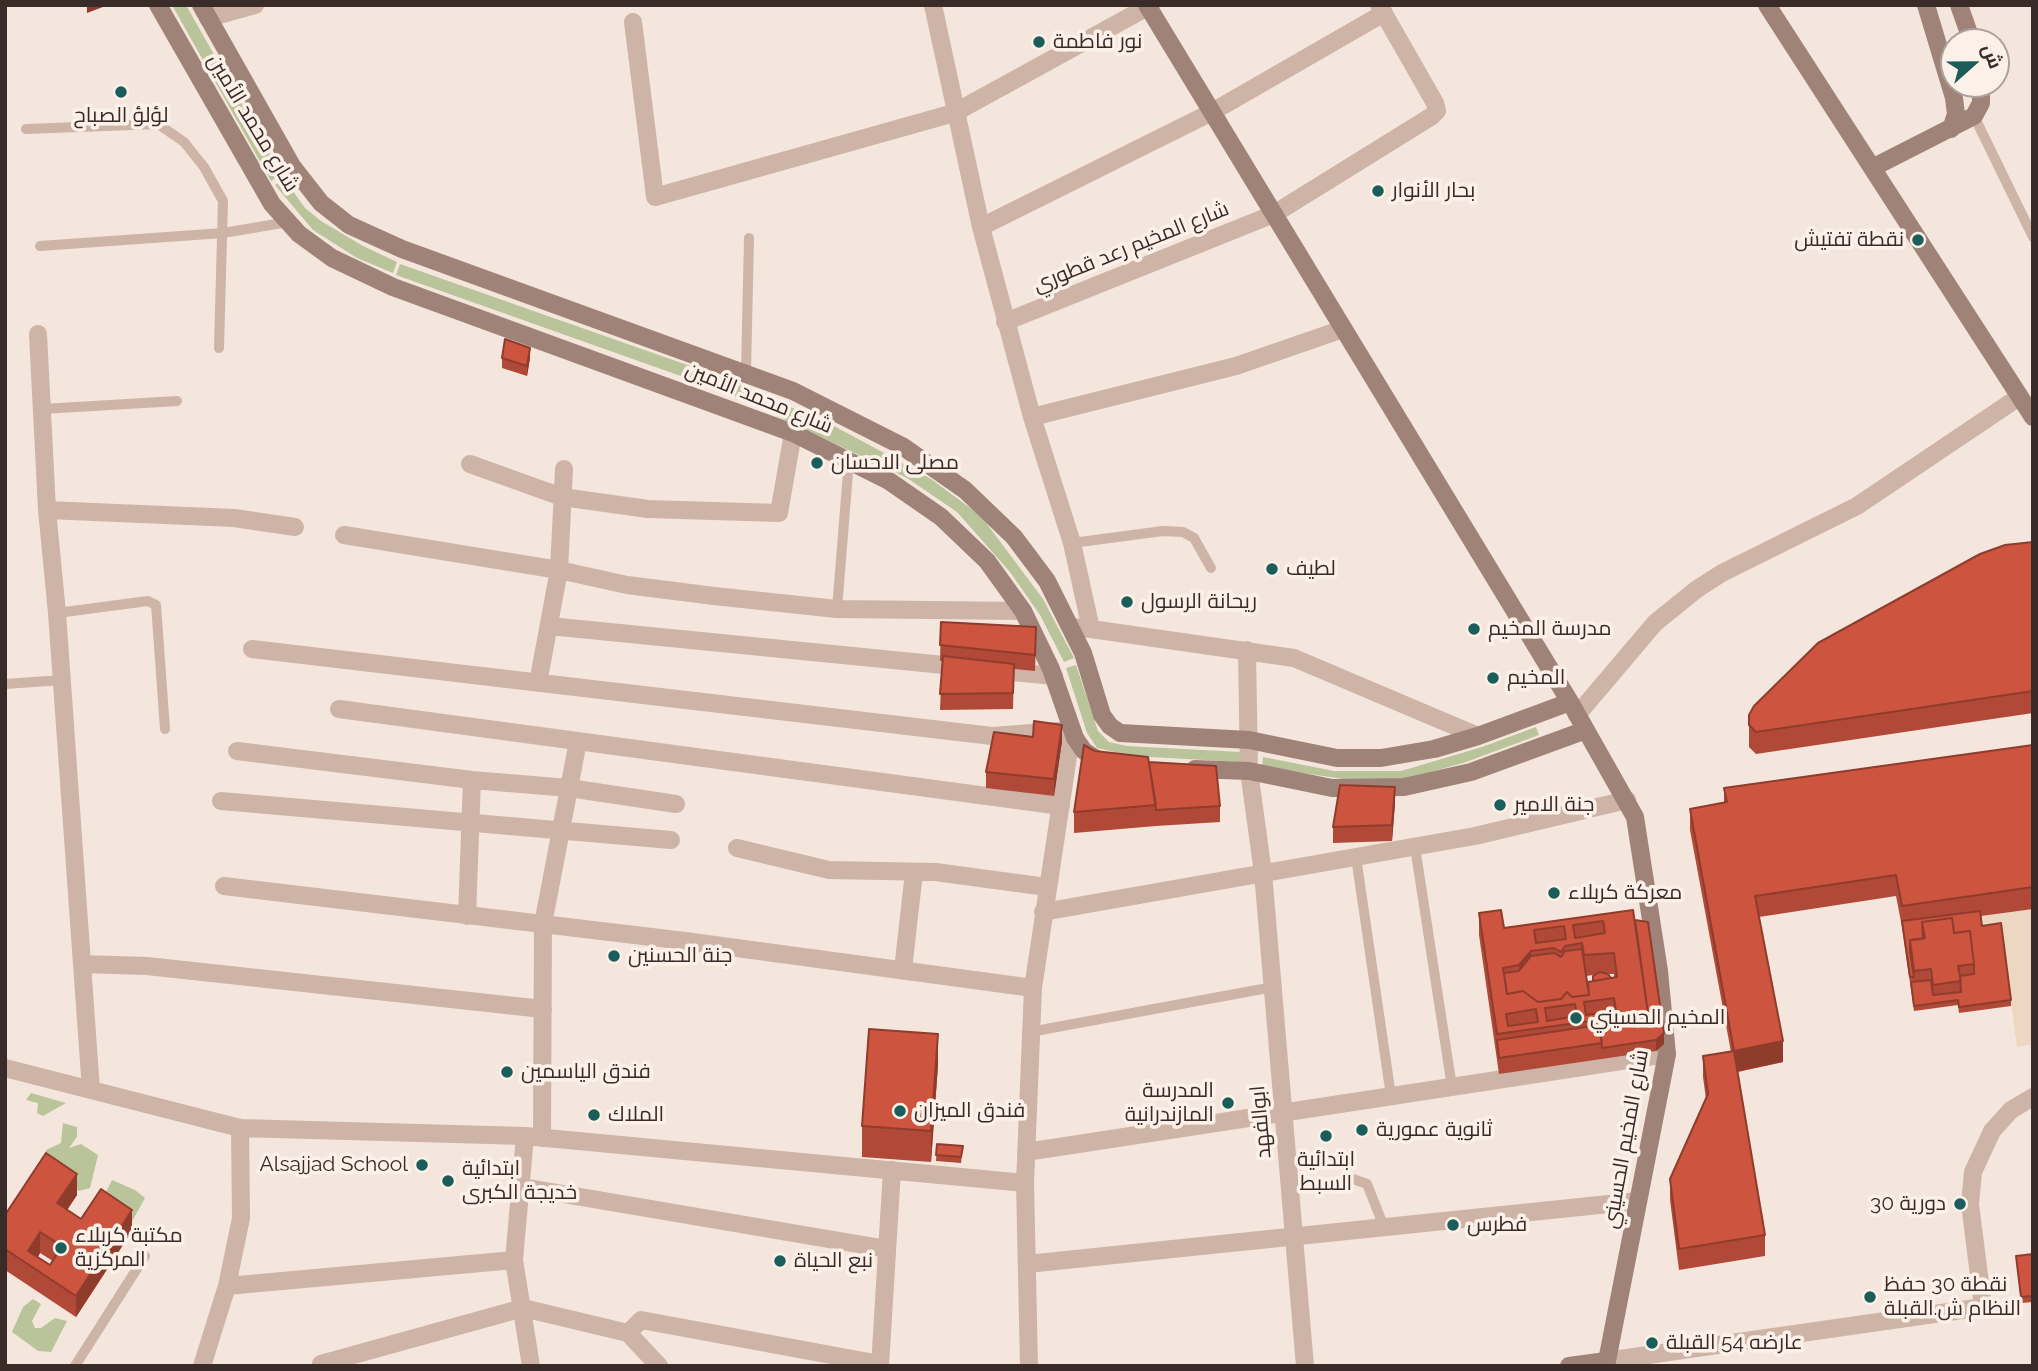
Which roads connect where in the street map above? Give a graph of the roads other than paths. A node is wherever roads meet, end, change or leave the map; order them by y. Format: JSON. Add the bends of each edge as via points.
{"nodes":[{"id":1,"x":158,"y":5,"type":"edge"},
{"id":2,"x":256,"y":5,"type":"edge"},
{"id":3,"x":933,"y":5,"type":"edge"},
{"id":4,"x":1767,"y":5,"type":"edge"},
{"id":5,"x":1926,"y":5,"type":"edge"},
{"id":6,"x":1959,"y":5,"type":"edge"},
{"id":7,"x":1148,"y":6,"type":"edge"},
{"id":8,"x":1381,"y":9,"type":"edge"},
{"id":9,"x":204,"y":11,"type":"edge"},
{"id":10,"x":634,"y":22,"type":"dead end"},
{"id":11,"x":1967,"y":28,"type":"edge"},
{"id":12,"x":1981,"y":98,"type":"edge"},
{"id":13,"x":1212,"y":112,"type":"junction"},
{"id":14,"x":954,"y":113,"type":"junction"},
{"id":15,"x":1973,"y":116,"type":"junction"},
{"id":16,"x":26,"y":129,"type":"dead end"},
{"id":17,"x":1951,"y":129,"type":"junction"},
{"id":18,"x":1874,"y":167,"type":"junction"},
{"id":19,"x":1274,"y":214,"type":"junction"},
{"id":20,"x":288,"y":222,"type":"junction"},
{"id":21,"x":981,"y":227,"type":"junction"},
{"id":22,"x":223,"y":233,"type":"junction"},
{"id":23,"x":2033,"y":237,"type":"edge"},
{"id":24,"x":749,"y":238,"type":"dead end"},
{"id":25,"x":40,"y":246,"type":"dead end"},
{"id":26,"x":1005,"y":322,"type":"junction"},
{"id":27,"x":1343,"y":329,"type":"junction"},
{"id":28,"x":38,"y":334,"type":"dead end"},
{"id":29,"x":219,"y":348,"type":"dead end"},
{"id":30,"x":746,"y":372,"type":"junction"},
{"id":31,"x":2026,"y":395,"type":"edge"},
{"id":32,"x":177,"y":401,"type":"dead end"},
{"id":33,"x":43,"y":409,"type":"junction"},
{"id":34,"x":1032,"y":417,"type":"junction"},
{"id":35,"x":2033,"y":417,"type":"edge"},
{"id":36,"x":793,"y":433,"type":"junction"},
{"id":37,"x":849,"y":460,"type":"junction"},
{"id":38,"x":470,"y":464,"type":"dead end"},
{"id":39,"x":564,"y":469,"type":"dead end"},
{"id":40,"x":562,"y":497,"type":"junction"},
{"id":41,"x":47,"y":510,"type":"junction"},
{"id":42,"x":295,"y":527,"type":"dead end"},
{"id":43,"x":344,"y":535,"type":"dead end"},
{"id":44,"x":1072,"y":543,"type":"junction"},
{"id":45,"x":1211,"y":568,"type":"dead end"},
{"id":46,"x":559,"y":570,"type":"junction"},
{"id":47,"x":837,"y":609,"type":"junction"},
{"id":48,"x":1023,"y":611,"type":"junction"},
{"id":49,"x":57,"y":613,"type":"junction"},
{"id":50,"x":549,"y":626,"type":"junction"},
{"id":51,"x":1072,"y":627,"type":"junction"},
{"id":52,"x":1091,"y":629,"type":"junction"},
{"id":53,"x":252,"y":649,"type":"dead end"},
{"id":54,"x":1247,"y":650,"type":"junction"},
{"id":55,"x":1054,"y":676,"type":"junction"},
{"id":56,"x":62,"y":680,"type":"junction"},
{"id":57,"x":538,"y":683,"type":"junction"},
{"id":58,"x":5,"y":684,"type":"edge"},
{"id":59,"x":339,"y":709,"type":"dead end"},
{"id":60,"x":1578,"y":716,"type":"junction"},
{"id":61,"x":165,"y":729,"type":"dead end"},
{"id":62,"x":1072,"y":730,"type":"junction"},
{"id":63,"x":1478,"y":736,"type":"junction"},
{"id":64,"x":1249,"y":740,"type":"junction"},
{"id":65,"x":578,"y":741,"type":"junction"},
{"id":66,"x":236,"y":751,"type":"dead end"},
{"id":67,"x":1122,"y":765,"type":"edge"},
{"id":68,"x":1172,"y":768,"type":"edge"},
{"id":69,"x":1249,"y":771,"type":"junction"},
{"id":70,"x":472,"y":780,"type":"junction"},
{"id":71,"x":569,"y":788,"type":"junction"},
{"id":72,"x":1627,"y":800,"type":"junction"},
{"id":73,"x":221,"y":801,"type":"dead end"},
{"id":74,"x":676,"y":804,"type":"dead end"},
{"id":75,"x":1061,"y":806,"type":"junction"},
{"id":76,"x":471,"y":821,"type":"junction"},
{"id":77,"x":561,"y":830,"type":"junction"},
{"id":78,"x":671,"y":840,"type":"dead end"},
{"id":79,"x":1415,"y":847,"type":"junction"},
{"id":80,"x":737,"y":848,"type":"dead end"},
{"id":81,"x":1356,"y":857,"type":"junction"},
{"id":82,"x":914,"y":872,"type":"junction"},
{"id":83,"x":1264,"y":873,"type":"junction"},
{"id":84,"x":224,"y":886,"type":"dead end"},
{"id":85,"x":1047,"y":887,"type":"junction"},
{"id":86,"x":1043,"y":912,"type":"junction"},
{"id":87,"x":467,"y":916,"type":"junction"},
{"id":88,"x":543,"y":925,"type":"junction"},
{"id":89,"x":82,"y":964,"type":"junction"},
{"id":90,"x":903,"y":970,"type":"junction"},
{"id":91,"x":1273,"y":987,"type":"junction"},
{"id":92,"x":1033,"y":988,"type":"junction"},
{"id":93,"x":543,"y":1009,"type":"junction"},
{"id":94,"x":1030,"y":1032,"type":"junction"},
{"id":95,"x":1667,"y":1054,"type":"junction"},
{"id":96,"x":5,"y":1068,"type":"edge"},
{"id":97,"x":1452,"y":1087,"type":"junction"},
{"id":98,"x":91,"y":1090,"type":"junction"},
{"id":99,"x":1391,"y":1096,"type":"junction"},
{"id":100,"x":2033,"y":1097,"type":"edge"},
{"id":101,"x":1283,"y":1112,"type":"junction"},
{"id":102,"x":240,"y":1128,"type":"junction"},
{"id":103,"x":534,"y":1137,"type":"junction"},
{"id":104,"x":1026,"y":1152,"type":"junction"},
{"id":105,"x":892,"y":1170,"type":"junction"},
{"id":106,"x":1353,"y":1179,"type":"dead end"},
{"id":107,"x":1025,"y":1183,"type":"junction"},
{"id":108,"x":522,"y":1187,"type":"junction"},
{"id":109,"x":1638,"y":1201,"type":"junction"},
{"id":110,"x":1384,"y":1227,"type":"junction"},
{"id":111,"x":1294,"y":1236,"type":"junction"},
{"id":112,"x":887,"y":1249,"type":"junction"},
{"id":113,"x":145,"y":1256,"type":"dead end"},
{"id":114,"x":514,"y":1260,"type":"junction"},
{"id":115,"x":1027,"y":1264,"type":"junction"},
{"id":116,"x":227,"y":1286,"type":"junction"},
{"id":117,"x":523,"y":1308,"type":"junction"},
{"id":118,"x":628,"y":1333,"type":"junction"},
{"id":119,"x":1606,"y":1363,"type":"edge"},
{"id":120,"x":321,"y":1364,"type":"edge"},
{"id":121,"x":880,"y":1365,"type":"edge"},
{"id":122,"x":75,"y":1366,"type":"edge"},
{"id":123,"x":202,"y":1366,"type":"edge"},
{"id":124,"x":531,"y":1366,"type":"edge"},
{"id":125,"x":659,"y":1366,"type":"edge"},
{"id":126,"x":1029,"y":1366,"type":"edge"},
{"id":127,"x":1305,"y":1366,"type":"edge"},
{"id":128,"x":1569,"y":1366,"type":"edge"}],
"edges":[{"from":1,"to":20,"type":"main road","name":"شارع محمد الأمين","via":[[260,185]]},
{"from":2,"to":9,"type":"street"},
{"from":3,"to":14,"type":"street"},
{"from":4,"to":18,"type":"main road"},
{"from":5,"to":17,"type":"main road","via":[[1956,106]]},
{"from":6,"to":11,"type":"main road"},
{"from":7,"to":13,"type":"main road","name":"شارع المخيم الحسيني"},
{"from":7,"to":14,"type":"street"},
{"from":8,"to":13,"type":"street"},
{"from":8,"to":19,"type":"street","name":"شارع المخيم رعد قطوري","via":[[1437,111]]},
{"from":9,"to":30,"type":"main road","name":"شارع محمد الأمين","via":[[299,177],[321,203],[349,225],[402,249]]},
{"from":10,"to":14,"type":"street","via":[[655,197]]},
{"from":12,"to":15,"type":"main road"},
{"from":13,"to":19,"type":"main road","name":"شارع المخيم الحسيني"},
{"from":13,"to":21,"type":"street"},
{"from":14,"to":21,"type":"street"},
{"from":15,"to":17,"type":"main road"},
{"from":15,"to":23,"type":"lane"},
{"from":16,"to":22,"type":"lane","via":[[158,124],[184,142],[204,167],[223,201]]},
{"from":17,"to":18,"type":"main road"},
{"from":18,"to":31,"type":"main road"},
{"from":19,"to":26,"type":"street","name":"شارع المخيم رعد قطوري"},
{"from":19,"to":27,"type":"main road","name":"شارع المخيم الحسيني"},
{"from":20,"to":22,"type":"lane"},
{"from":20,"to":36,"type":"main road","name":"شارع محمد الأمين","via":[[332,258],[393,287]]},
{"from":21,"to":26,"type":"street"},
{"from":22,"to":25,"type":"lane"},
{"from":22,"to":29,"type":"lane"},
{"from":24,"to":30,"type":"lane"},
{"from":26,"to":34,"type":"street"},
{"from":27,"to":34,"type":"street","via":[[1236,366]]},
{"from":27,"to":60,"type":"main road","name":"شارع المخيم الحسيني"},
{"from":28,"to":33,"type":"street"},
{"from":30,"to":51,"type":"main road","name":"شارع محمد الأمين","via":[[902,446],[965,490],[1033,560]]},
{"from":31,"to":35,"type":"main road"},
{"from":31,"to":60,"type":"street","via":[[1857,506],[1697,589],[1656,623]]},
{"from":32,"to":33,"type":"lane"},
{"from":33,"to":41,"type":"street"},
{"from":34,"to":44,"type":"street"},
{"from":36,"to":37,"type":"main road","name":"شارع محمد الأمين"},
{"from":36,"to":40,"type":"street","via":[[779,513],[648,509]]},
{"from":37,"to":47,"type":"lane"},
{"from":37,"to":48,"type":"main road","name":"شارع محمد الأمين","via":[[941,516],[987,561]]},
{"from":38,"to":40,"type":"street"},
{"from":39,"to":40,"type":"street"},
{"from":40,"to":46,"type":"street"},
{"from":41,"to":42,"type":"street","via":[[234,518]]},
{"from":41,"to":49,"type":"street"},
{"from":43,"to":46,"type":"street"},
{"from":44,"to":45,"type":"lane","via":[[1183,532],[1194,538]]},
{"from":44,"to":52,"type":"street"},
{"from":46,"to":47,"type":"street","via":[[639,587]]},
{"from":46,"to":50,"type":"street"},
{"from":47,"to":48,"type":"street"},
{"from":48,"to":55,"type":"main road","name":"شارع محمد الأمين"},
{"from":49,"to":56,"type":"street"},
{"from":49,"to":61,"type":"lane","via":[[148,601],[156,606]]},
{"from":50,"to":55,"type":"street"},
{"from":50,"to":57,"type":"street"},
{"from":51,"to":52,"type":"street"},
{"from":51,"to":64,"type":"main road","name":"شارع محمد الأمين","via":[[1102,715],[1115,730],[1126,735]]},
{"from":52,"to":54,"type":"street"},
{"from":53,"to":57,"type":"street"},
{"from":54,"to":63,"type":"street","via":[[1319,666]]},
{"from":54,"to":64,"type":"street"},
{"from":55,"to":62,"type":"main road","name":"شارع محمد الأمين"},
{"from":56,"to":58,"type":"lane"},
{"from":56,"to":89,"type":"street"},
{"from":57,"to":62,"type":"street","via":[[992,736]]},
{"from":59,"to":65,"type":"street"},
{"from":60,"to":63,"type":"main road","name":"شارع محمد الأمين"},
{"from":60,"to":69,"type":"main road","via":[[1471,772],[1404,786],[1332,788]]},
{"from":60,"to":72,"type":"main road","name":"شارع المخيم الحسيني"},
{"from":62,"to":67,"type":"main road","name":"شارع محمد الأمين","via":[[1090,757]]},
{"from":62,"to":75,"type":"street"},
{"from":63,"to":64,"type":"main road","name":"شارع محمد الأمين","via":[[1362,760]]},
{"from":64,"to":69,"type":"street"},
{"from":65,"to":71,"type":"street"},
{"from":65,"to":75,"type":"street"},
{"from":66,"to":70,"type":"street"},
{"from":68,"to":69,"type":"main road"},
{"from":69,"to":83,"type":"street","name":"ابوالفهد"},
{"from":70,"to":71,"type":"street"},
{"from":70,"to":76,"type":"street"},
{"from":71,"to":74,"type":"street"},
{"from":71,"to":77,"type":"street"},
{"from":72,"to":79,"type":"street"},
{"from":72,"to":95,"type":"main road","name":"شارع المخيم الحسيني","via":[[1637,830]]},
{"from":73,"to":76,"type":"street"},
{"from":75,"to":85,"type":"street"},
{"from":76,"to":77,"type":"street"},
{"from":76,"to":87,"type":"street"},
{"from":77,"to":78,"type":"street"},
{"from":77,"to":88,"type":"street"},
{"from":79,"to":81,"type":"street"},
{"from":79,"to":97,"type":"lane"},
{"from":80,"to":82,"type":"street","via":[[829,870]]},
{"from":81,"to":83,"type":"street"},
{"from":81,"to":99,"type":"lane"},
{"from":82,"to":85,"type":"street"},
{"from":82,"to":90,"type":"street"},
{"from":83,"to":86,"type":"street"},
{"from":83,"to":91,"type":"street","name":"ابوالفهد"},
{"from":84,"to":87,"type":"street"},
{"from":85,"to":86,"type":"street"},
{"from":86,"to":92,"type":"street"},
{"from":87,"to":88,"type":"street"},
{"from":88,"to":90,"type":"street"},
{"from":88,"to":93,"type":"street"},
{"from":89,"to":93,"type":"street","via":[[148,966]]},
{"from":89,"to":98,"type":"street"},
{"from":90,"to":92,"type":"street"},
{"from":91,"to":94,"type":"lane"},
{"from":91,"to":101,"type":"street","name":"ابوالفهد"},
{"from":92,"to":94,"type":"street"},
{"from":93,"to":103,"type":"street"},
{"from":94,"to":104,"type":"street"},
{"from":95,"to":97,"type":"street"},
{"from":95,"to":109,"type":"main road","name":"شارع المخيم الحسيني"},
{"from":96,"to":98,"type":"street"},
{"from":97,"to":99,"type":"street"},
{"from":98,"to":102,"type":"street"},
{"from":99,"to":101,"type":"street"},
{"from":100,"to":119,"type":"street","via":[[2000,1120],[1985,1141],[1973,1172],[1970,1204],[1983,1307]]},
{"from":101,"to":104,"type":"street"},
{"from":101,"to":111,"type":"street","name":"ابوالفهد"},
{"from":102,"to":103,"type":"street"},
{"from":102,"to":116,"type":"street","via":[[241,1218]]},
{"from":103,"to":105,"type":"street"},
{"from":103,"to":108,"type":"street"},
{"from":104,"to":107,"type":"street"},
{"from":105,"to":107,"type":"street"},
{"from":105,"to":112,"type":"street"},
{"from":106,"to":110,"type":"lane","via":[[1367,1184]]},
{"from":107,"to":115,"type":"street"},
{"from":108,"to":112,"type":"street"},
{"from":108,"to":114,"type":"street"},
{"from":109,"to":110,"type":"street"},
{"from":109,"to":119,"type":"main road","name":"شارع المخيم الحسيني"},
{"from":110,"to":111,"type":"street"},
{"from":111,"to":115,"type":"street"},
{"from":111,"to":127,"type":"street","name":"ابوالفهد"},
{"from":112,"to":121,"type":"street"},
{"from":113,"to":122,"type":"lane"},
{"from":114,"to":116,"type":"street"},
{"from":114,"to":117,"type":"street"},
{"from":115,"to":126,"type":"street"},
{"from":116,"to":123,"type":"street"},
{"from":117,"to":118,"type":"street"},
{"from":117,"to":120,"type":"street"},
{"from":117,"to":124,"type":"street"},
{"from":118,"to":121,"type":"street","via":[[641,1320]]},
{"from":118,"to":125,"type":"street"},
{"from":119,"to":128,"type":"main road"}]}
